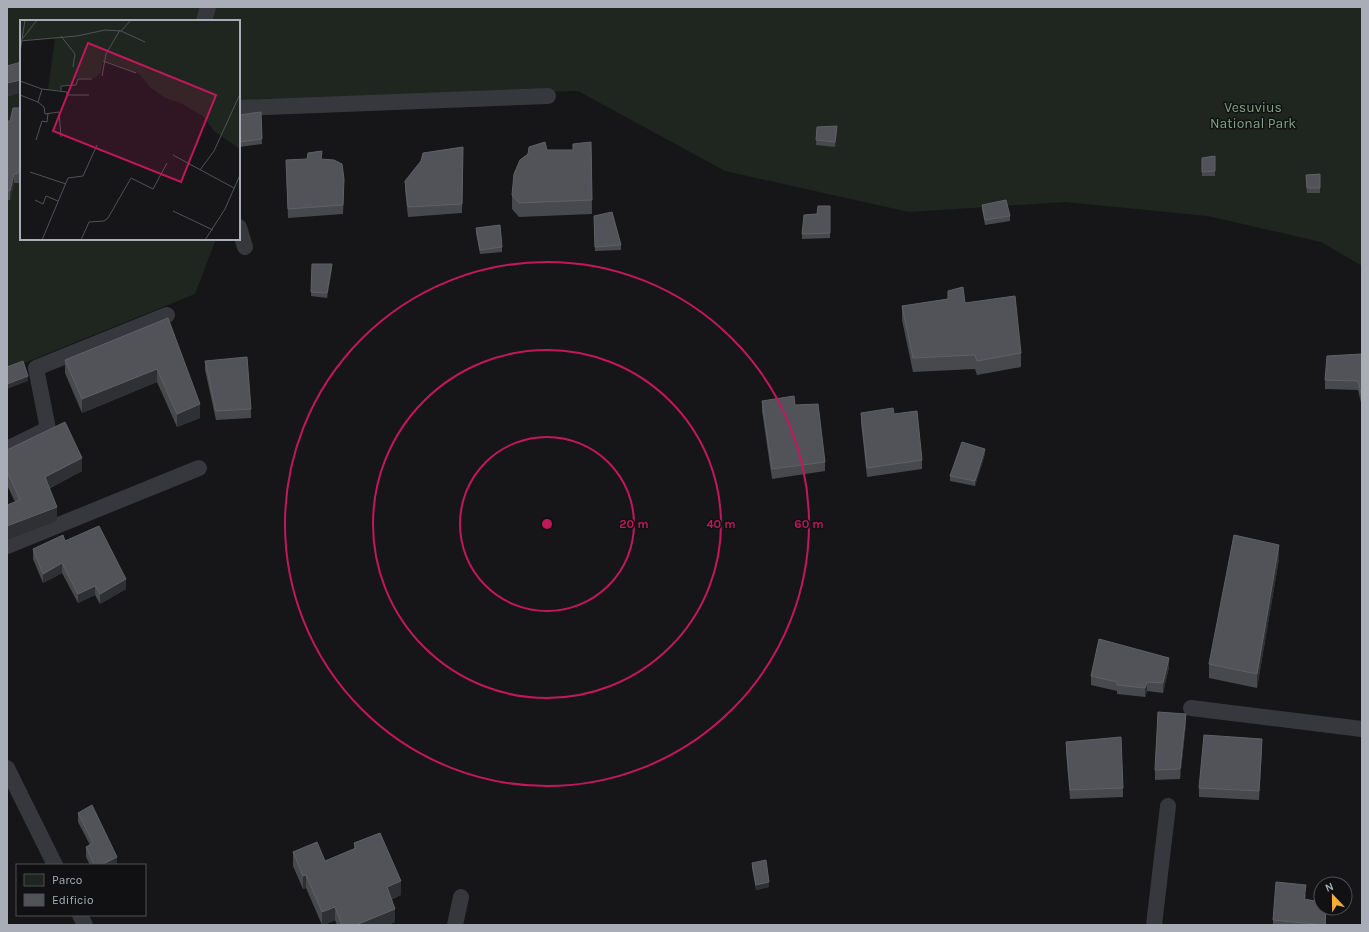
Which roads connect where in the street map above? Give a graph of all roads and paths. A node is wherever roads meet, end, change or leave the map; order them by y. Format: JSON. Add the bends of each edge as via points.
{"nodes":[{"id":1,"x":208,"y":7,"type":"edge"},
{"id":2,"x":204,"y":20,"type":"edge"},
{"id":3,"x":548,"y":96,"type":"dead end"},
{"id":4,"x":240,"y":108,"type":"edge"},
{"id":5,"x":240,"y":230,"type":"edge"},
{"id":6,"x":245,"y":247,"type":"dead end"},
{"id":7,"x":167,"y":315,"type":"dead end"},
{"id":8,"x":7,"y":449,"type":"edge"},
{"id":9,"x":199,"y":468,"type":"dead end"},
{"id":10,"x":7,"y":546,"type":"edge"},
{"id":11,"x":1191,"y":708,"type":"dead end"},
{"id":12,"x":1362,"y":729,"type":"edge"},
{"id":13,"x":7,"y":768,"type":"edge"},
{"id":14,"x":1168,"y":806,"type":"dead end"},
{"id":15,"x":55,"y":864,"type":"edge"},
{"id":16,"x":461,"y":897,"type":"dead end"},
{"id":17,"x":80,"y":916,"type":"edge"},
{"id":18,"x":85,"y":925,"type":"edge"},
{"id":19,"x":455,"y":925,"type":"edge"},
{"id":20,"x":1154,"y":925,"type":"edge"}],
"edges":[{"from":1,"to":2,"type":"lane"},
{"from":3,"to":4,"type":"lane"},
{"from":5,"to":6,"type":"lane"},
{"from":7,"to":8,"type":"lane","via":[[36,368],[48,429]]},
{"from":9,"to":10,"type":"lane"},
{"from":11,"to":12,"type":"lane"},
{"from":13,"to":15,"type":"lane"},
{"from":14,"to":20,"type":"lane"},
{"from":16,"to":19,"type":"lane"},
{"from":17,"to":18,"type":"lane"}]}
